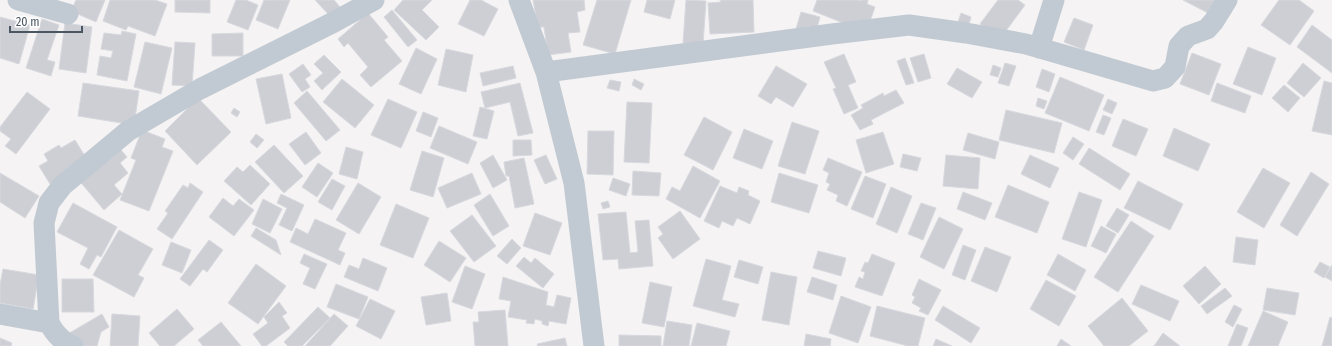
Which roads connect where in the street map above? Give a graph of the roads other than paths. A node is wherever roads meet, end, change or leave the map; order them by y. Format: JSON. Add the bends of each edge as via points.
{"nodes":[{"id":1,"x":18,"y":0,"type":"edge"},
{"id":2,"x":374,"y":0,"type":"edge"},
{"id":3,"x":519,"y":0,"type":"edge"},
{"id":4,"x":1054,"y":0,"type":"edge"},
{"id":5,"x":1227,"y":0,"type":"edge"},
{"id":6,"x":68,"y":14,"type":"dead end"},
{"id":7,"x":1039,"y":48,"type":"junction"},
{"id":8,"x":546,"y":72,"type":"junction"},
{"id":9,"x":0,"y":314,"type":"edge"},
{"id":10,"x":49,"y":323,"type":"junction"},
{"id":11,"x":73,"y":346,"type":"edge"},
{"id":12,"x":594,"y":346,"type":"edge"}],
"edges":[{"from":1,"to":6,"type":"street"},
{"from":2,"to":10,"type":"street","via":[[200,89],[128,131],[62,186],[49,203],[44,223]]},
{"from":3,"to":8,"type":"street"},
{"from":4,"to":7,"type":"street"},
{"from":5,"to":7,"type":"street","via":[[1207,29],[1188,36],[1179,46],[1175,67],[1165,78],[1153,81]]},
{"from":7,"to":8,"type":"street","via":[[966,33],[908,26]]},
{"from":8,"to":12,"type":"street","via":[[574,183]]},
{"from":9,"to":10,"type":"street"},
{"from":10,"to":11,"type":"street","via":[[65,343]]}]}
